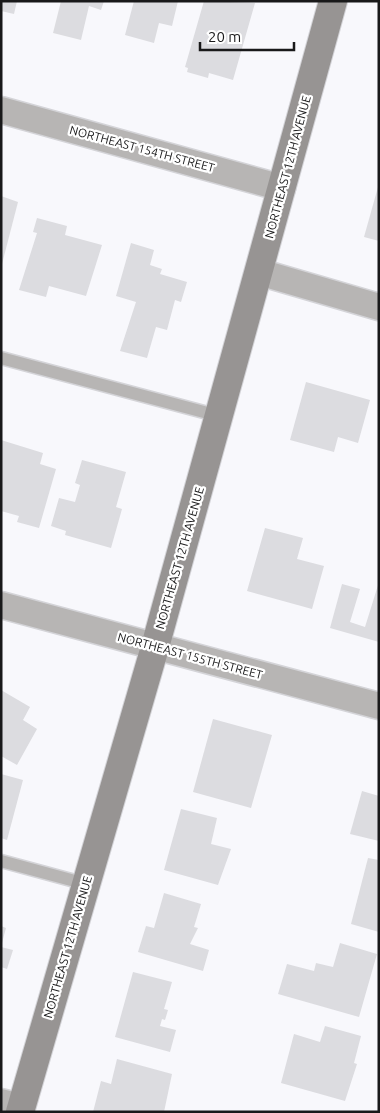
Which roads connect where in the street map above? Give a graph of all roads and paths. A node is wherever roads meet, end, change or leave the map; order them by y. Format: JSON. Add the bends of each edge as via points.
{"nodes":[{"id":1,"x":333,"y":1,"type":"edge"},
{"id":2,"x":1,"y":110,"type":"edge"},
{"id":3,"x":282,"y":188,"type":"junction"},
{"id":4,"x":259,"y":272,"type":"junction"},
{"id":5,"x":379,"y":308,"type":"edge"},
{"id":6,"x":1,"y":358,"type":"edge"},
{"id":7,"x":219,"y":416,"type":"junction"},
{"id":8,"x":1,"y":605,"type":"edge"},
{"id":9,"x":155,"y":647,"type":"junction"},
{"id":10,"x":379,"y":706,"type":"edge"},
{"id":11,"x":1,"y":861,"type":"edge"},
{"id":12,"x":86,"y":884,"type":"junction"},
{"id":13,"x":14,"y":1107,"type":"edge"}],
"edges":[{"from":1,"to":3,"type":"street","name":"NORTHEAST 12TH AVENUE"},
{"from":2,"to":3,"type":"street","name":"NORTHEAST 154TH STREET"},
{"from":3,"to":4,"type":"street","name":"NORTHEAST 12TH AVENUE"},
{"from":4,"to":5,"type":"street"},
{"from":4,"to":7,"type":"street","name":"NORTHEAST 12TH AVENUE"},
{"from":6,"to":7,"type":"lane"},
{"from":7,"to":9,"type":"street","name":"NORTHEAST 12TH AVENUE"},
{"from":8,"to":9,"type":"street","name":"NORTHEAST 155TH STREET"},
{"from":9,"to":10,"type":"street","name":"NORTHEAST 155TH STREET"},
{"from":9,"to":12,"type":"street","name":"NORTHEAST 12TH AVENUE"},
{"from":11,"to":12,"type":"lane"},
{"from":12,"to":13,"type":"street","name":"NORTHEAST 12TH AVENUE"}]}
